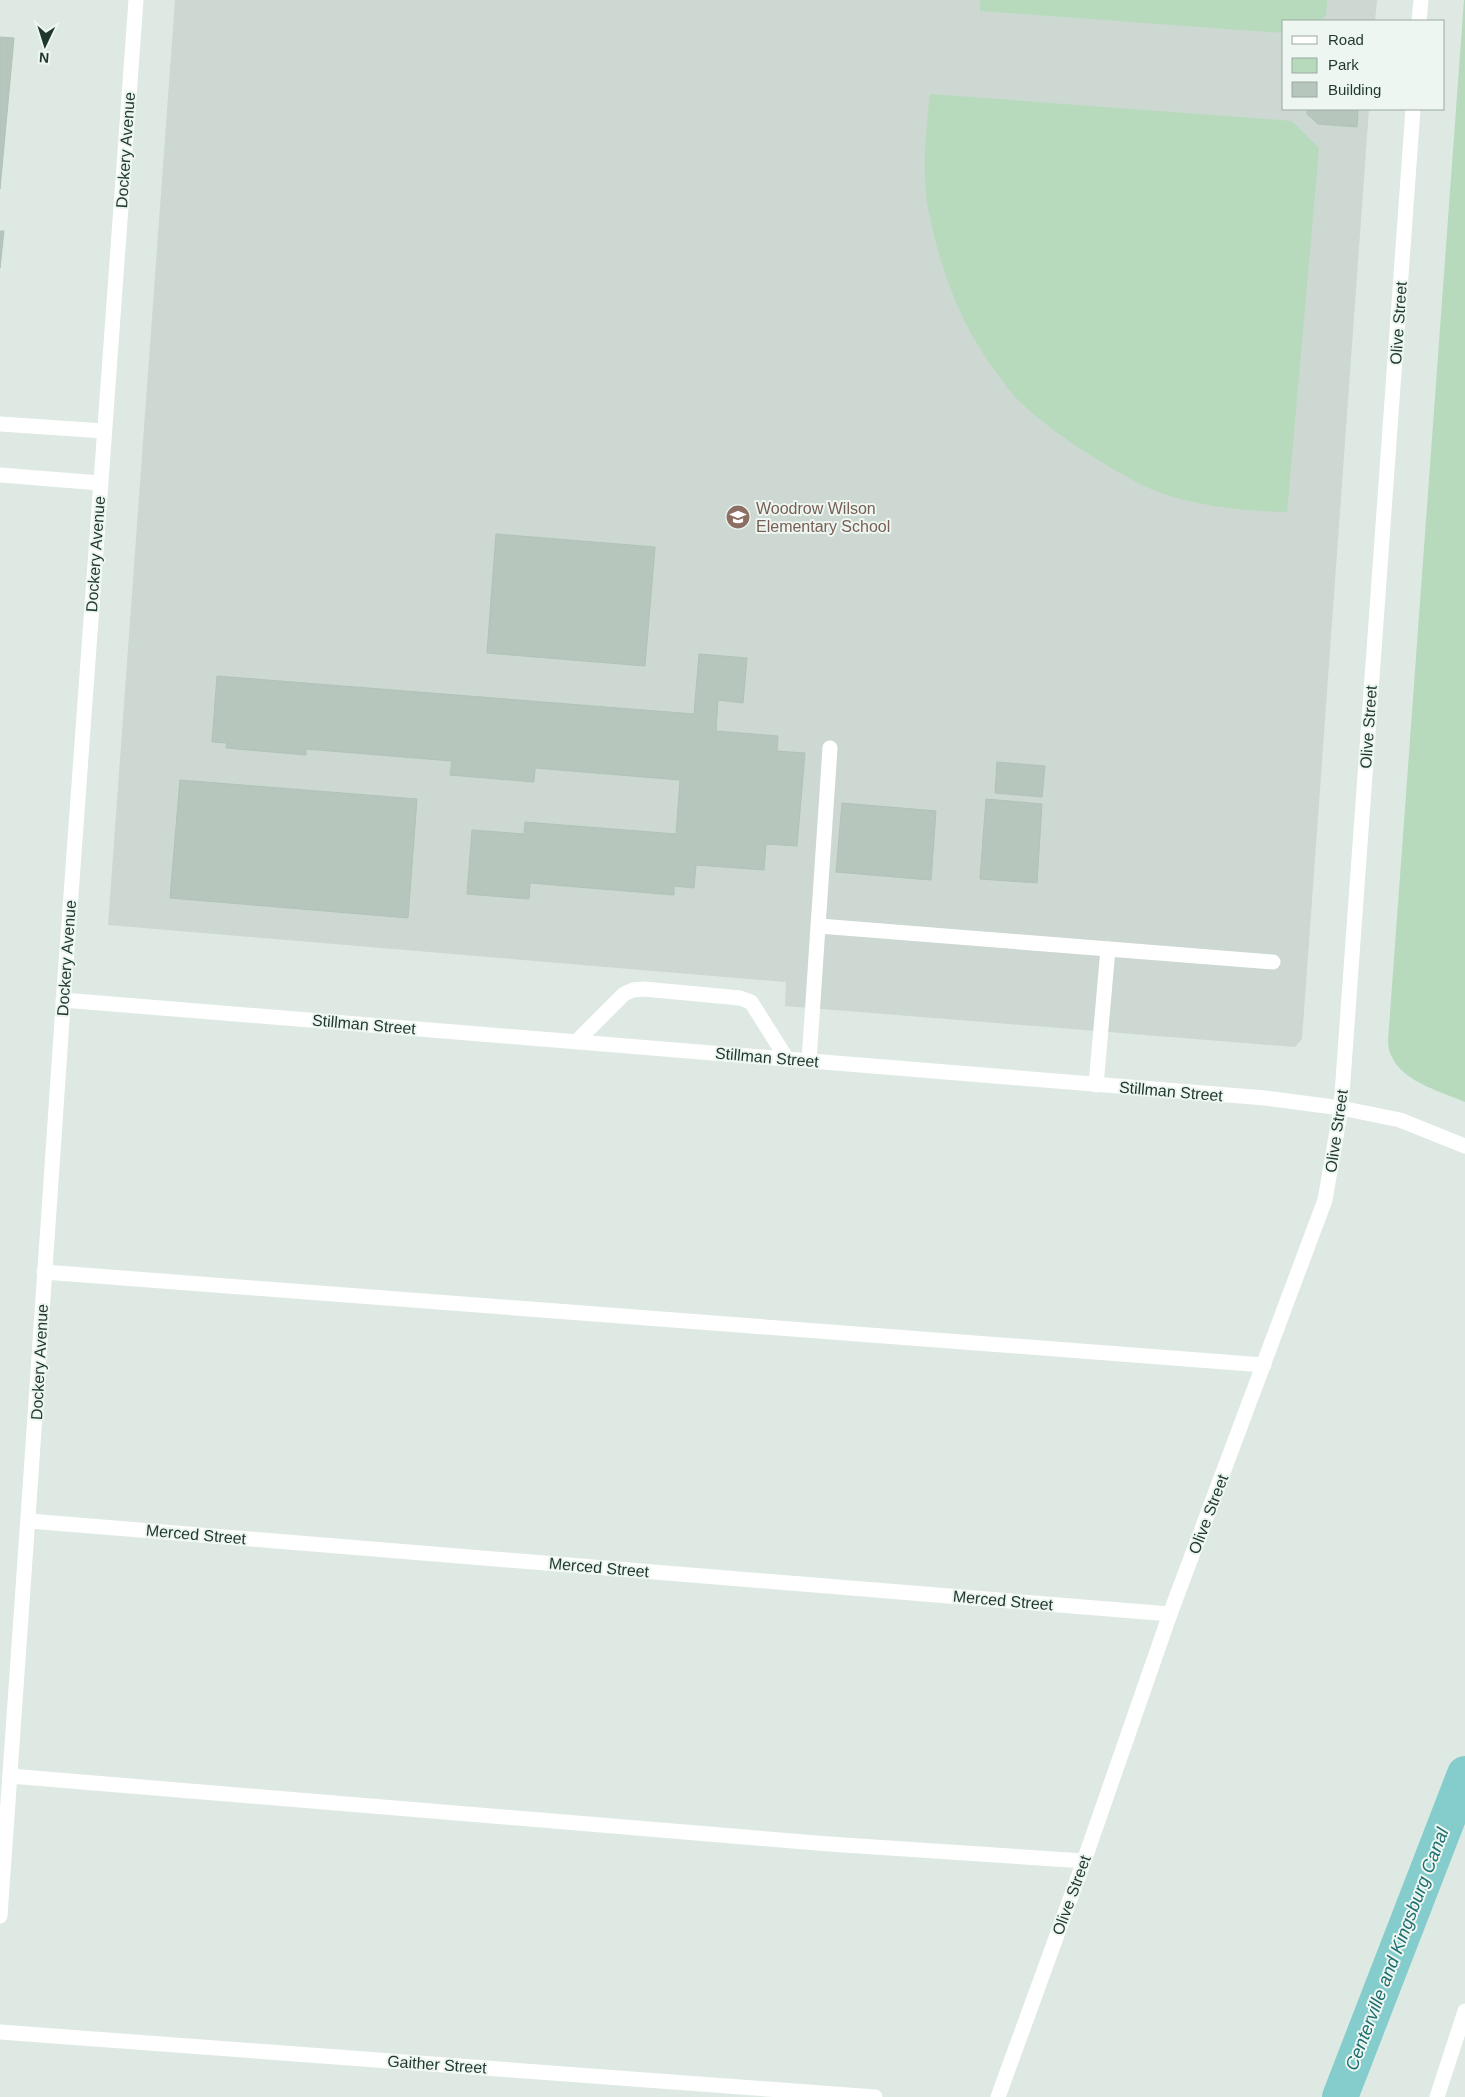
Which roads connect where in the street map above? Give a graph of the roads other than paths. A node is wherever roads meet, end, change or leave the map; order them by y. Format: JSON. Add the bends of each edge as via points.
{"nodes":[{"id":1,"x":136,"y":0,"type":"edge"},
{"id":2,"x":1421,"y":0,"type":"edge"},
{"id":3,"x":1419,"y":20,"type":"edge"},
{"id":4,"x":1413,"y":110,"type":"edge"},
{"id":5,"x":0,"y":424,"type":"edge"},
{"id":6,"x":104,"y":431,"type":"junction"},
{"id":7,"x":0,"y":475,"type":"edge"},
{"id":8,"x":100,"y":483,"type":"junction"},
{"id":9,"x":830,"y":748,"type":"dead end"},
{"id":10,"x":819,"y":926,"type":"junction"},
{"id":11,"x":1108,"y":949,"type":"junction"},
{"id":12,"x":1273,"y":962,"type":"dead end"},
{"id":13,"x":63,"y":1000,"type":"junction"},
{"id":14,"x":576,"y":1042,"type":"junction"},
{"id":15,"x":787,"y":1059,"type":"junction"},
{"id":16,"x":809,"y":1061,"type":"junction"},
{"id":17,"x":1096,"y":1084,"type":"junction"},
{"id":18,"x":1341,"y":1108,"type":"junction"},
{"id":19,"x":1465,"y":1146,"type":"edge"},
{"id":20,"x":44,"y":1272,"type":"junction"},
{"id":21,"x":1264,"y":1365,"type":"junction"},
{"id":22,"x":29,"y":1521,"type":"junction"},
{"id":23,"x":1170,"y":1614,"type":"junction"},
{"id":24,"x":10,"y":1776,"type":"junction"},
{"id":25,"x":1084,"y":1861,"type":"junction"},
{"id":26,"x":0,"y":1916,"type":"edge"},
{"id":27,"x":1465,"y":2011,"type":"edge"},
{"id":28,"x":0,"y":2032,"type":"edge"},
{"id":29,"x":875,"y":2097,"type":"edge"},
{"id":30,"x":998,"y":2097,"type":"edge"},
{"id":31,"x":1437,"y":2097,"type":"edge"}],
"edges":[{"from":1,"to":6,"type":"street","name":"Dockery Avenue"},
{"from":2,"to":3,"type":"street"},
{"from":4,"to":18,"type":"street","name":"Olive Street"},
{"from":5,"to":6,"type":"street"},
{"from":6,"to":8,"type":"street","name":"Dockery Avenue"},
{"from":7,"to":8,"type":"street"},
{"from":8,"to":13,"type":"street","name":"Dockery Avenue"},
{"from":9,"to":10,"type":"street"},
{"from":10,"to":11,"type":"street"},
{"from":10,"to":16,"type":"street"},
{"from":11,"to":12,"type":"street"},
{"from":11,"to":17,"type":"street"},
{"from":13,"to":14,"type":"street","name":"Stillman Street"},
{"from":13,"to":20,"type":"street","name":"Dockery Avenue"},
{"from":14,"to":15,"type":"street","name":"Stillman Street"},
{"from":14,"to":15,"type":"street","via":[[624,994],[644,989],[740,998],[751,1002]]},
{"from":15,"to":16,"type":"street","name":"Stillman Street"},
{"from":16,"to":17,"type":"street","name":"Stillman Street"},
{"from":17,"to":18,"type":"street","name":"Stillman Street","via":[[1265,1098]]},
{"from":18,"to":19,"type":"street","name":"Stillman Street","via":[[1400,1120]]},
{"from":18,"to":21,"type":"street","name":"Olive Street","via":[[1325,1200]]},
{"from":20,"to":21,"type":"street"},
{"from":20,"to":22,"type":"street","name":"Dockery Avenue"},
{"from":21,"to":23,"type":"street","name":"Olive Street"},
{"from":22,"to":23,"type":"street","name":"Merced Street"},
{"from":22,"to":24,"type":"street","name":"Dockery Avenue"},
{"from":23,"to":25,"type":"street","name":"Olive Street"},
{"from":24,"to":25,"type":"street","via":[[830,1844]]},
{"from":24,"to":26,"type":"street","name":"Dockery Avenue"},
{"from":25,"to":30,"type":"street","name":"Olive Street"},
{"from":27,"to":31,"type":"street"},
{"from":28,"to":29,"type":"street","name":"Gaither Street"}]}
